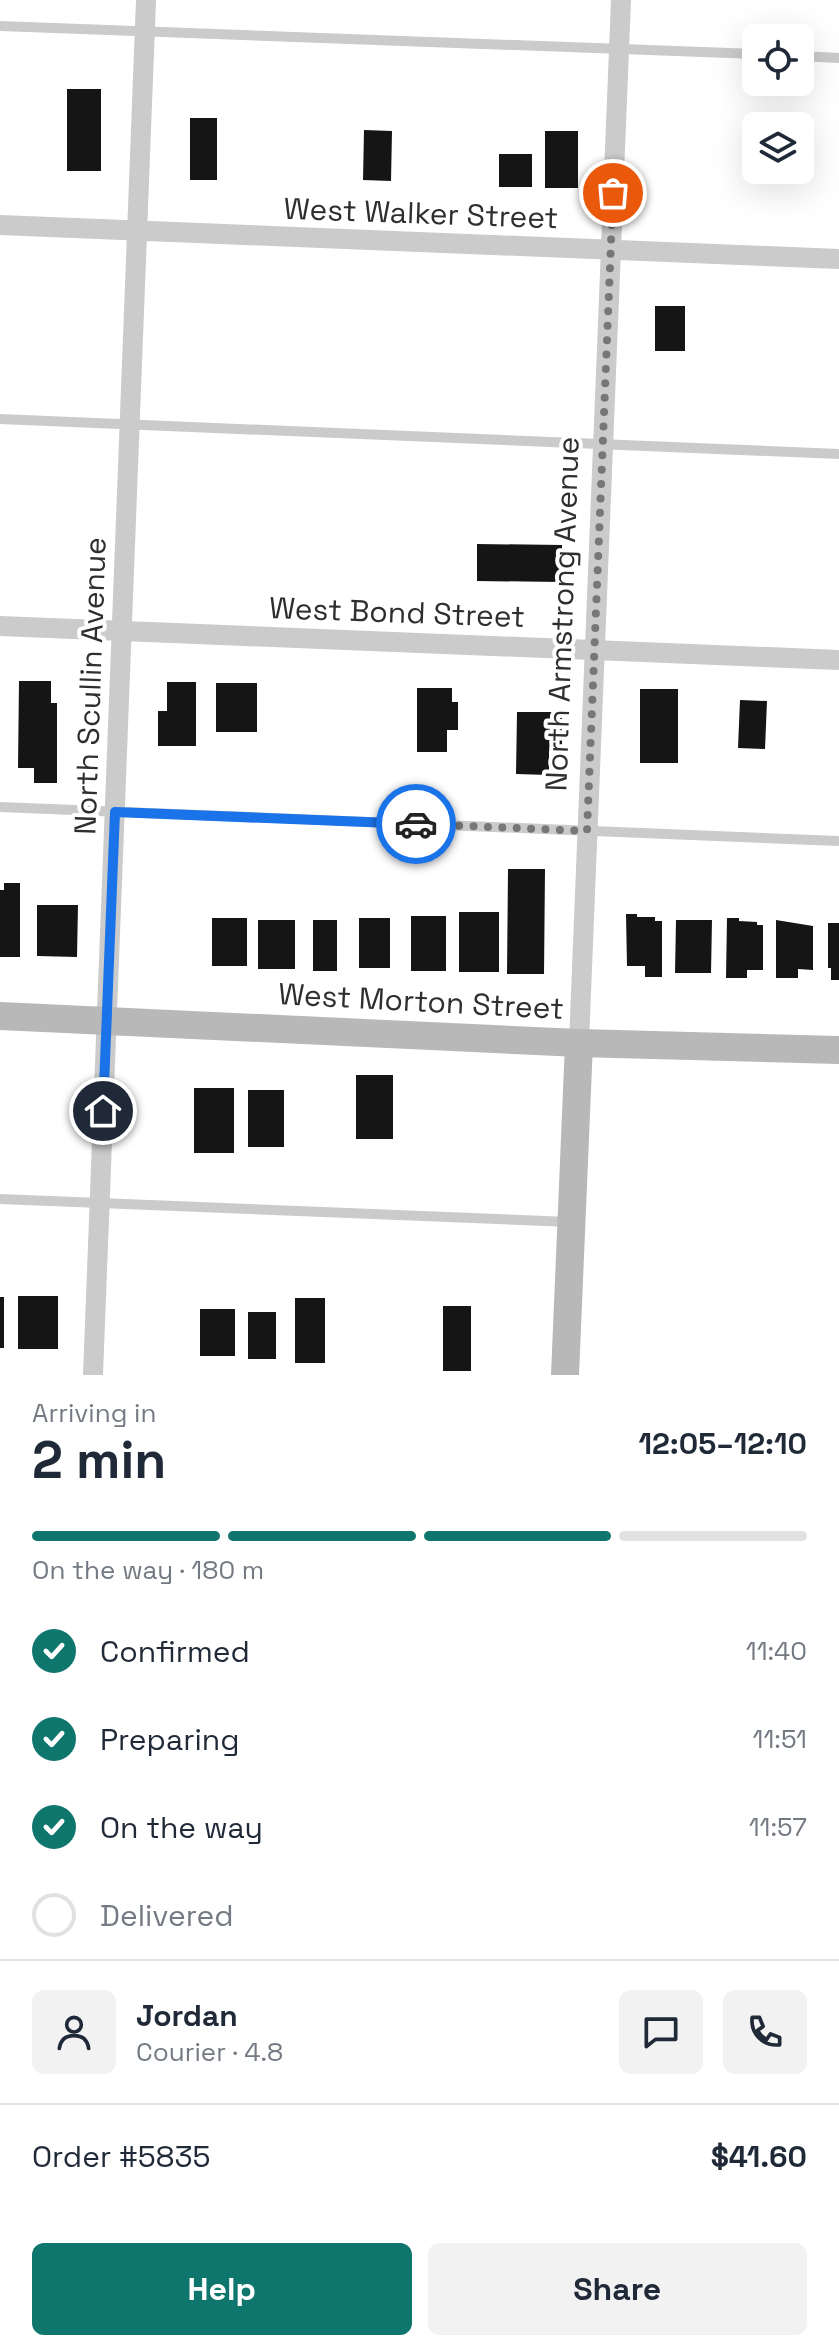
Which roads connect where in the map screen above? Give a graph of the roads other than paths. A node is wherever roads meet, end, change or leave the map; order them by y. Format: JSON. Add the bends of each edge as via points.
{"nodes":[{"id":1,"x":146,"y":0,"type":"edge"},
{"id":2,"x":621,"y":0,"type":"edge"},
{"id":3,"x":0,"y":26,"type":"edge"},
{"id":4,"x":145,"y":32,"type":"junction"},
{"id":5,"x":619,"y":49,"type":"junction"},
{"id":6,"x":742,"y":53,"type":"edge"},
{"id":7,"x":814,"y":57,"type":"edge"},
{"id":8,"x":839,"y":58,"type":"edge"},
{"id":9,"x":0,"y":225,"type":"edge"},
{"id":10,"x":138,"y":231,"type":"junction"},
{"id":11,"x":611,"y":251,"type":"junction"},
{"id":12,"x":839,"y":259,"type":"edge"},
{"id":13,"x":0,"y":419,"type":"edge"},
{"id":14,"x":130,"y":426,"type":"junction"},
{"id":15,"x":603,"y":446,"type":"junction"},
{"id":16,"x":839,"y":454,"type":"edge"},
{"id":17,"x":0,"y":626,"type":"edge"},
{"id":18,"x":122,"y":631,"type":"junction"},
{"id":19,"x":595,"y":650,"type":"junction"},
{"id":20,"x":839,"y":660,"type":"edge"},
{"id":21,"x":0,"y":807,"type":"edge"},
{"id":22,"x":115,"y":812,"type":"junction"},
{"id":23,"x":587,"y":831,"type":"junction"},
{"id":24,"x":839,"y":841,"type":"edge"},
{"id":25,"x":0,"y":1016,"type":"edge"},
{"id":26,"x":107,"y":1020,"type":"junction"},
{"id":27,"x":579,"y":1043,"type":"junction"},
{"id":28,"x":839,"y":1050,"type":"edge"},
{"id":29,"x":0,"y":1199,"type":"edge"},
{"id":30,"x":100,"y":1203,"type":"junction"},
{"id":31,"x":571,"y":1222,"type":"junction"},
{"id":32,"x":93,"y":1375,"type":"edge"},
{"id":33,"x":565,"y":1375,"type":"edge"}],
"edges":[{"from":1,"to":4,"type":"street","name":"North Scullin Avenue"},
{"from":2,"to":5,"type":"street","name":"North Armstrong Avenue"},
{"from":3,"to":4,"type":"lane"},
{"from":4,"to":5,"type":"lane"},
{"from":4,"to":10,"type":"street","name":"North Scullin Avenue"},
{"from":5,"to":6,"type":"lane"},
{"from":5,"to":11,"type":"street","name":"North Armstrong Avenue"},
{"from":7,"to":8,"type":"lane"},
{"from":9,"to":10,"type":"street","name":"West Walker Street"},
{"from":10,"to":11,"type":"street","name":"West Walker Street"},
{"from":10,"to":14,"type":"street","name":"North Scullin Avenue"},
{"from":11,"to":12,"type":"street","name":"West Walker Street"},
{"from":11,"to":15,"type":"street","name":"North Armstrong Avenue"},
{"from":13,"to":14,"type":"lane"},
{"from":14,"to":15,"type":"lane"},
{"from":14,"to":18,"type":"street","name":"North Scullin Avenue"},
{"from":15,"to":16,"type":"lane"},
{"from":15,"to":19,"type":"street","name":"North Armstrong Avenue"},
{"from":17,"to":18,"type":"street","name":"West Bond Street"},
{"from":18,"to":19,"type":"street","name":"West Bond Street"},
{"from":18,"to":22,"type":"street","name":"North Scullin Avenue"},
{"from":19,"to":20,"type":"street","name":"West Bond Street"},
{"from":19,"to":23,"type":"street","name":"North Armstrong Avenue"},
{"from":21,"to":22,"type":"lane"},
{"from":22,"to":23,"type":"lane"},
{"from":22,"to":26,"type":"street","name":"North Scullin Avenue"},
{"from":23,"to":24,"type":"lane"},
{"from":23,"to":27,"type":"street","name":"North Armstrong Avenue"},
{"from":25,"to":26,"type":"main road","name":"West Morton Street"},
{"from":26,"to":27,"type":"main road","name":"West Morton Street"},
{"from":26,"to":30,"type":"street","name":"North Scullin Avenue"},
{"from":27,"to":28,"type":"main road","name":"West Morton Street"},
{"from":27,"to":31,"type":"main road","name":"North Armstrong Avenue"},
{"from":29,"to":30,"type":"lane"},
{"from":30,"to":31,"type":"lane"},
{"from":30,"to":32,"type":"street","name":"North Scullin Avenue"},
{"from":31,"to":33,"type":"main road","name":"North Armstrong Avenue"}]}
